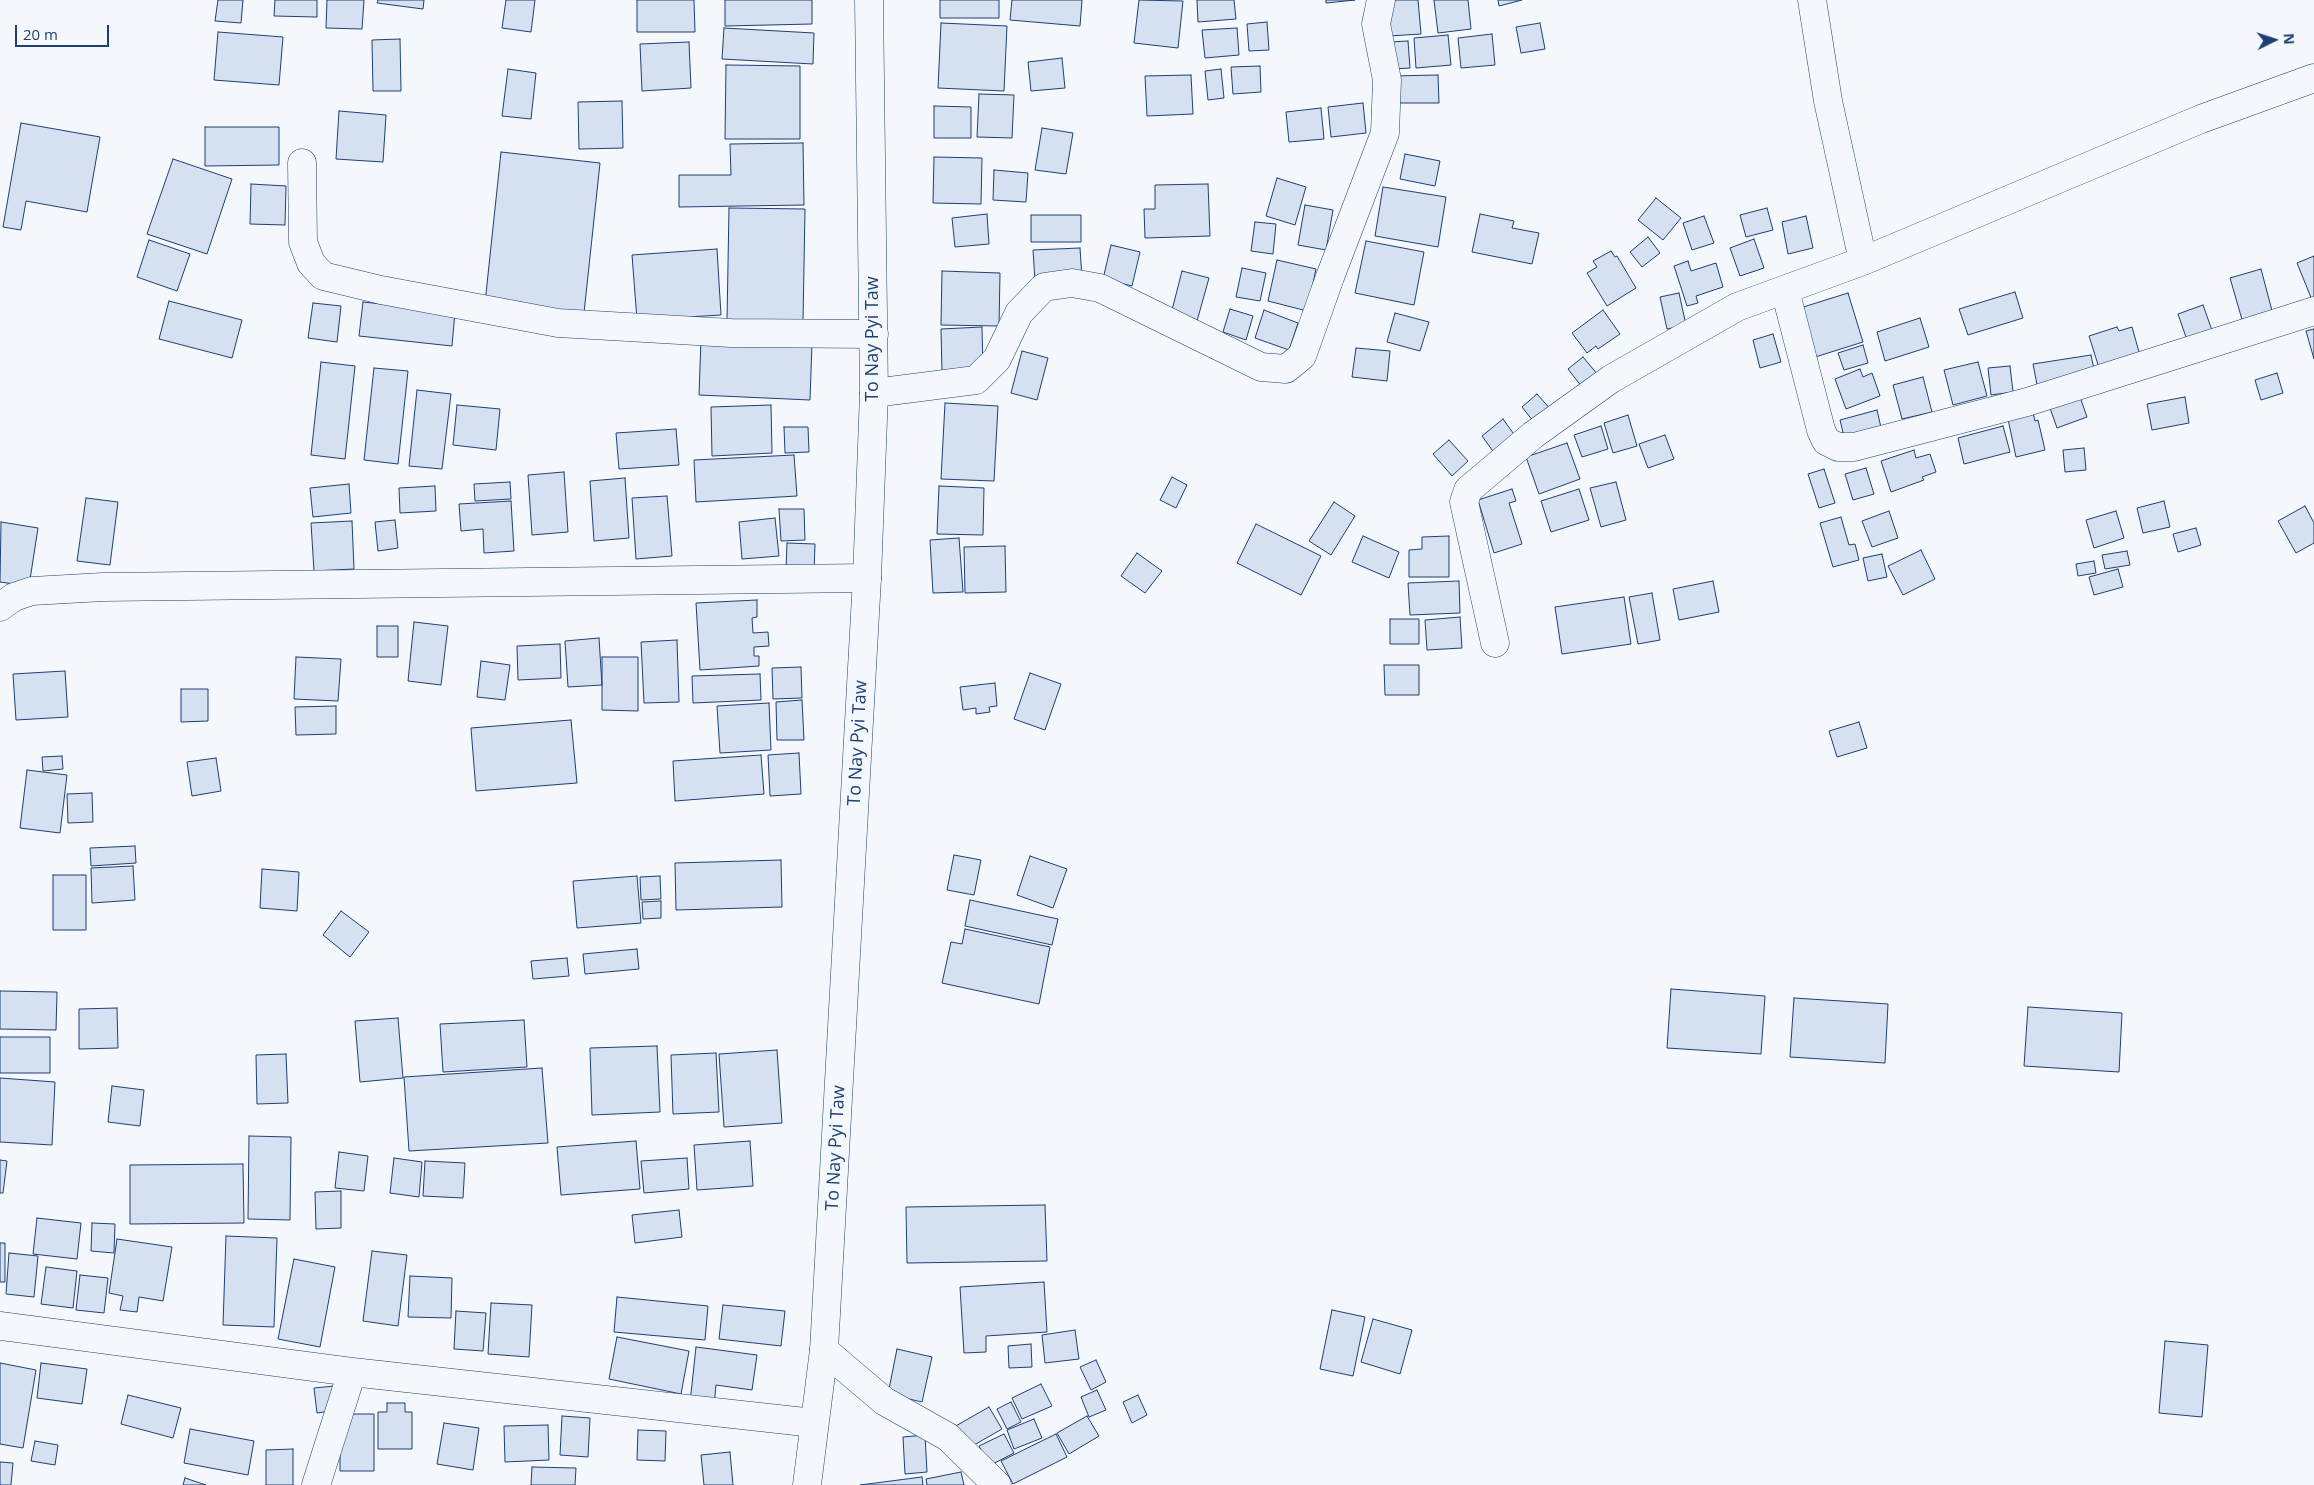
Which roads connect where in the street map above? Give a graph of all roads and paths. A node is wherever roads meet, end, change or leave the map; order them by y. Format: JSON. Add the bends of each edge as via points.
{"nodes":[{"id":1,"x":869,"y":0,"type":"edge"},
{"id":2,"x":1381,"y":0,"type":"edge"},
{"id":3,"x":1812,"y":0,"type":"edge"},
{"id":4,"x":2314,"y":78,"type":"edge"},
{"id":5,"x":302,"y":163,"type":"dead end"},
{"id":6,"x":1863,"y":261,"type":"junction"},
{"id":7,"x":1785,"y":290,"type":"junction"},
{"id":8,"x":2314,"y":311,"type":"edge"},
{"id":9,"x":874,"y":334,"type":"junction"},
{"id":10,"x":874,"y":393,"type":"junction"},
{"id":11,"x":867,"y":578,"type":"junction"},
{"id":12,"x":0,"y":607,"type":"edge"},
{"id":13,"x":1494,"y":643,"type":"dead end"},
{"id":14,"x":0,"y":1326,"type":"edge"},
{"id":15,"x":824,"y":1350,"type":"junction"},
{"id":16,"x":352,"y":1372,"type":"junction"},
{"id":17,"x":814,"y":1423,"type":"junction"},
{"id":18,"x":316,"y":1485,"type":"edge"},
{"id":19,"x":807,"y":1485,"type":"edge"},
{"id":20,"x":997,"y":1485,"type":"edge"}],
"edges":[{"from":1,"to":9,"type":"street","name":"To Nay Pyi Taw"},
{"from":2,"to":10,"type":"street","via":[[1376,24],[1387,80],[1385,133],[1302,356],[1286,369],[1261,367],[1100,288],[1072,283],[1044,287],[1019,313],[997,359],[976,380]]},
{"from":3,"to":6,"type":"street","via":[[1828,101]]},
{"from":4,"to":6,"type":"street","via":[[2201,118]]},
{"from":5,"to":9,"type":"street","via":[[303,242],[311,264],[323,276],[558,323],[731,333]]},
{"from":6,"to":7,"type":"street"},
{"from":7,"to":8,"type":"street","via":[[1821,430],[1826,440],[1838,447],[1854,447],[2027,402]]},
{"from":7,"to":13,"type":"street","via":[[1737,307],[1611,379],[1468,490],[1464,502]]},
{"from":9,"to":10,"type":"street","name":"To Nay Pyi Taw"},
{"from":10,"to":11,"type":"street","name":"To Nay Pyi Taw"},
{"from":11,"to":12,"type":"street","via":[[102,587],[32,590]]},
{"from":11,"to":15,"type":"street","name":"To Nay Pyi Taw"},
{"from":14,"to":16,"type":"street"},
{"from":15,"to":17,"type":"street","name":"To Nay Pyi Taw"},
{"from":15,"to":20,"type":"street","via":[[884,1401],[948,1437]]},
{"from":16,"to":17,"type":"street"},
{"from":16,"to":18,"type":"street"},
{"from":17,"to":19,"type":"street","name":"To Nay Pyi Taw"}]}
